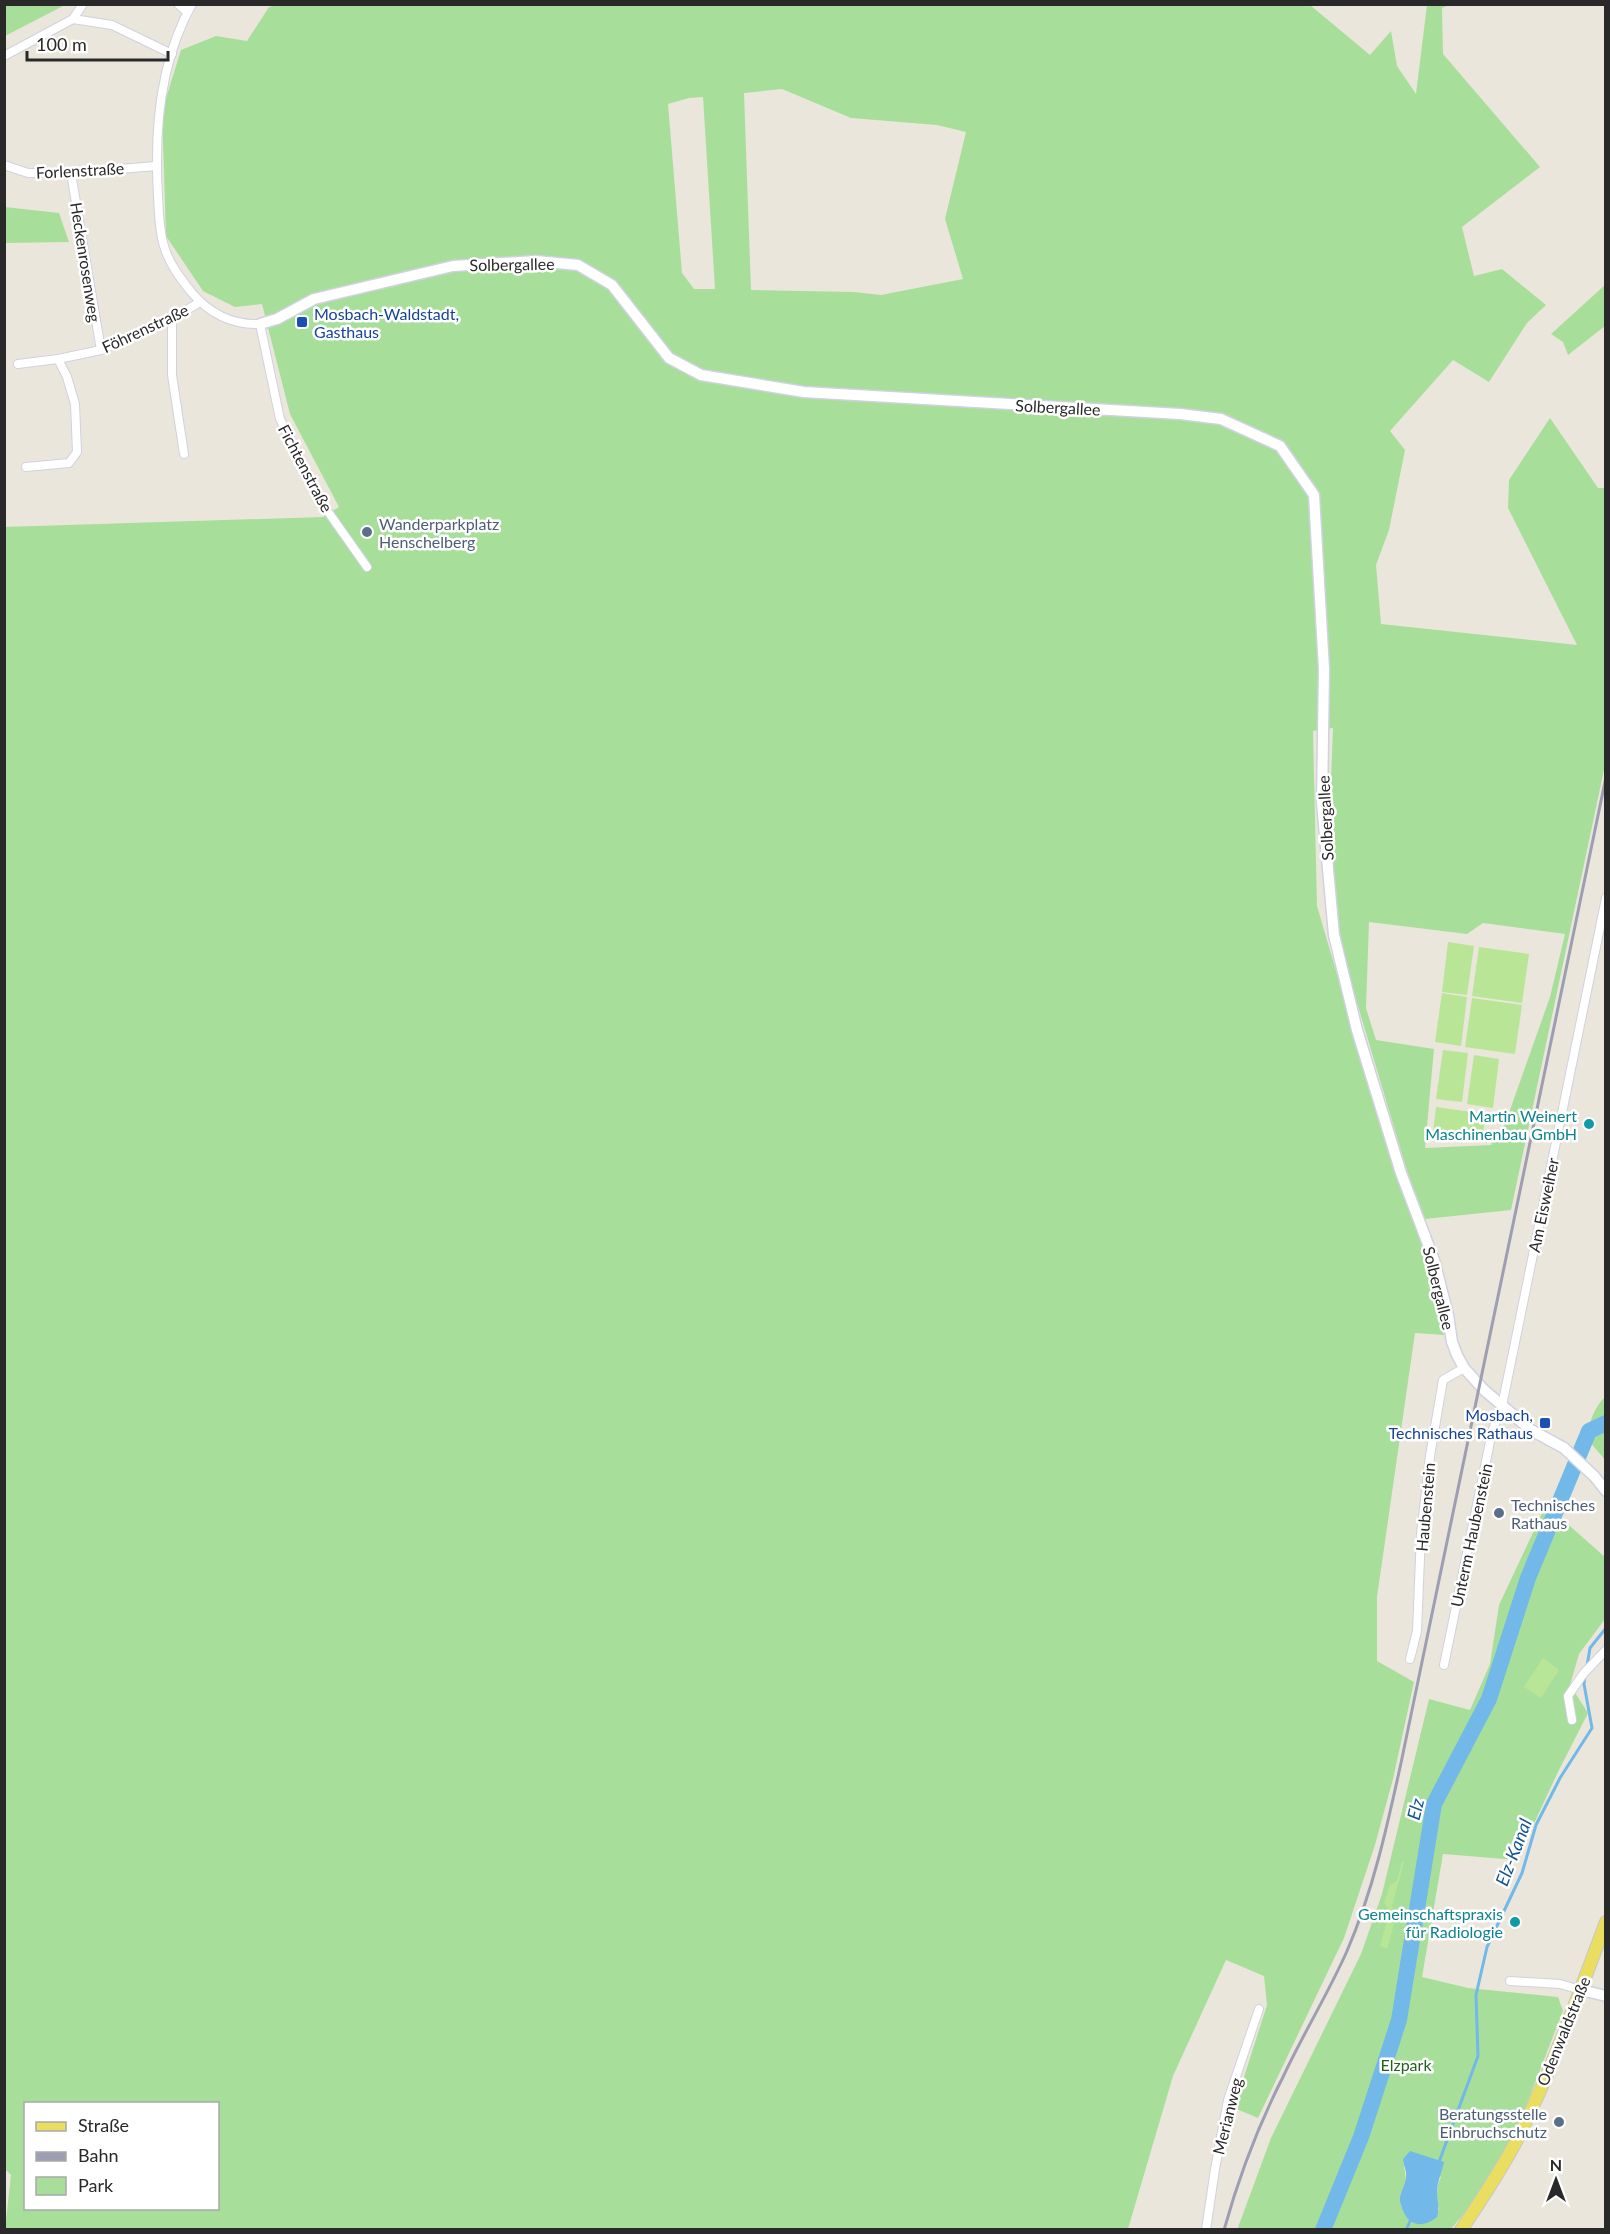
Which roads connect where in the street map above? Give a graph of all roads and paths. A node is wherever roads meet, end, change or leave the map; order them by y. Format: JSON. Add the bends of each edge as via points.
{"nodes":[{"id":1,"x":83,"y":4,"type":"edge"},
{"id":2,"x":178,"y":4,"type":"edge"},
{"id":3,"x":192,"y":4,"type":"edge"},
{"id":4,"x":187,"y":12,"type":"junction"},
{"id":5,"x":74,"y":20,"type":"junction"},
{"id":6,"x":172,"y":54,"type":"junction"},
{"id":7,"x":4,"y":56,"type":"edge"},
{"id":8,"x":4,"y":165,"type":"edge"},
{"id":9,"x":156,"y":166,"type":"junction"},
{"id":10,"x":71,"y":173,"type":"junction"},
{"id":11,"x":200,"y":302,"type":"junction"},
{"id":12,"x":172,"y":319,"type":"junction"},
{"id":13,"x":260,"y":324,"type":"junction"},
{"id":14,"x":101,"y":350,"type":"junction"},
{"id":15,"x":58,"y":359,"type":"junction"},
{"id":16,"x":18,"y":364,"type":"dead end"},
{"id":17,"x":184,"y":454,"type":"dead end"},
{"id":18,"x":26,"y":467,"type":"dead end"},
{"id":19,"x":368,"y":567,"type":"dead end"},
{"id":20,"x":1605,"y":898,"type":"edge"},
{"id":21,"x":1464,"y":1368,"type":"junction"},
{"id":22,"x":1502,"y":1406,"type":"junction"},
{"id":23,"x":1605,"y":1491,"type":"edge"},
{"id":24,"x":1605,"y":1650,"type":"edge"},
{"id":25,"x":1410,"y":1659,"type":"dead end"},
{"id":26,"x":1444,"y":1665,"type":"dead end"},
{"id":27,"x":1572,"y":1720,"type":"dead end"},
{"id":28,"x":1605,"y":1922,"type":"edge"},
{"id":29,"x":1510,"y":1981,"type":"dead end"},
{"id":30,"x":1581,"y":1990,"type":"junction"},
{"id":31,"x":1605,"y":1996,"type":"edge"},
{"id":32,"x":1259,"y":2009,"type":"dead end"},
{"id":33,"x":1206,"y":2228,"type":"edge"},
{"id":34,"x":1461,"y":2229,"type":"edge"}],
"edges":[{"from":1,"to":5,"type":"street"},
{"from":2,"to":4,"type":"street"},
{"from":3,"to":4,"type":"street","name":"Solbergallee"},
{"from":4,"to":6,"type":"street","name":"Solbergallee"},
{"from":5,"to":6,"type":"street","via":[[112,25]]},
{"from":5,"to":7,"type":"street"},
{"from":6,"to":9,"type":"street","name":"Solbergallee","via":[[159,123]]},
{"from":8,"to":10,"type":"street","name":"Forlenstraße","via":[[28,173]]},
{"from":9,"to":10,"type":"street","name":"Forlenstraße"},
{"from":9,"to":11,"type":"street","name":"Solbergallee","via":[[164,246],[172,266]]},
{"from":10,"to":14,"type":"street","name":"Heckenrosenweg"},
{"from":11,"to":12,"type":"street","name":"Föhrenstraße"},
{"from":11,"to":13,"type":"street","name":"Solbergallee","via":[[242,325]]},
{"from":12,"to":14,"type":"street","name":"Föhrenstraße"},
{"from":12,"to":17,"type":"street","via":[[172,375]]},
{"from":13,"to":19,"type":"street","name":"Fichtenstraße","via":[[280,418],[324,506]]},
{"from":13,"to":21,"type":"street","name":"Solbergallee","via":[[314,299],[453,266],[536,261],[578,265],[612,285],[669,358],[701,375],[804,392],[1221,419],[1280,446],[1314,495],[1324,669],[1322,803],[1334,935],[1357,1029],[1401,1173],[1434,1260],[1452,1342]]},
{"from":14,"to":15,"type":"street","name":"Föhrenstraße"},
{"from":15,"to":16,"type":"street","name":"Föhrenstraße"},
{"from":15,"to":18,"type":"street","via":[[75,404],[77,452],[69,463]]},
{"from":20,"to":22,"type":"street","name":"Am Eisweiher"},
{"from":21,"to":22,"type":"street","name":"Solbergallee"},
{"from":21,"to":25,"type":"street","name":"Haubenstein","via":[[1443,1380],[1428,1467],[1417,1631]]},
{"from":22,"to":23,"type":"street","name":"Solbergallee","via":[[1531,1430],[1564,1448]]},
{"from":22,"to":26,"type":"street","name":"Unterm Haubenstein","via":[[1492,1432]]},
{"from":24,"to":27,"type":"street","via":[[1568,1696]]},
{"from":28,"to":30,"type":"main road","name":"Odenwaldstraße"},
{"from":29,"to":30,"type":"street","via":[[1560,1984]]},
{"from":30,"to":31,"type":"street"},
{"from":30,"to":34,"type":"main road","name":"Odenwaldstraße","via":[[1520,2135]]},
{"from":32,"to":33,"type":"street","name":"Merianweg","via":[[1228,2100]]}]}
